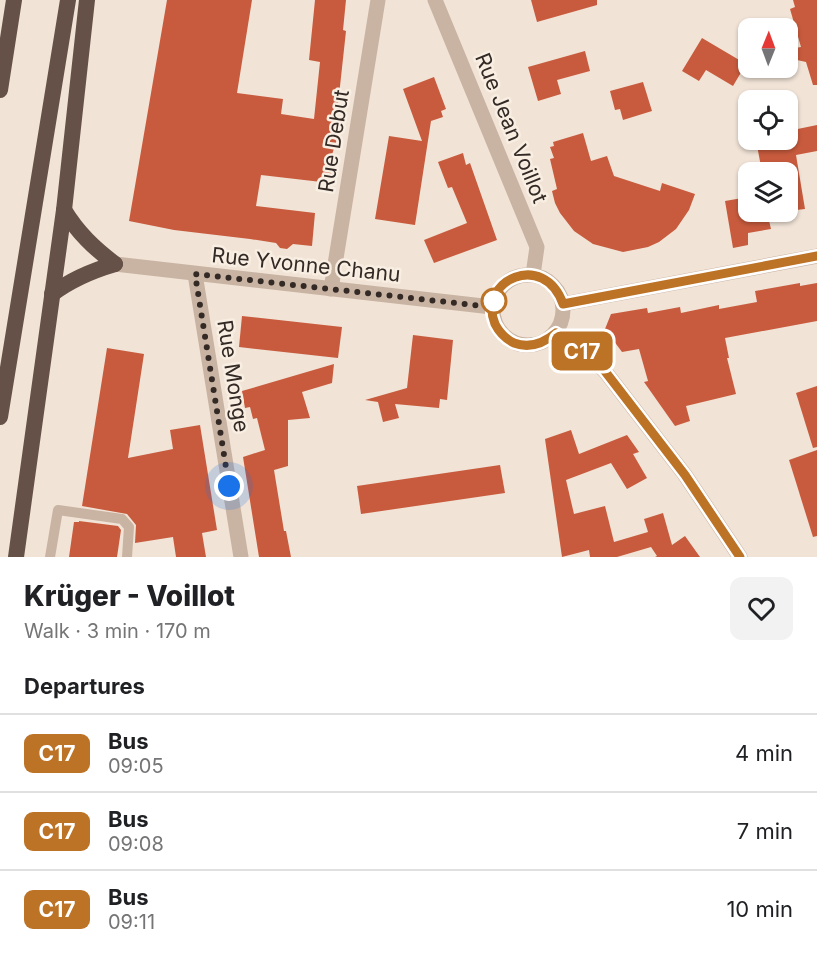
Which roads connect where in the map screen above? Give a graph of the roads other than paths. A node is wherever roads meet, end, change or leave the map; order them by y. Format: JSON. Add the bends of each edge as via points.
{"nodes":[{"id":1,"x":14,"y":0,"type":"edge"},
{"id":2,"x":68,"y":0,"type":"edge"},
{"id":3,"x":87,"y":0,"type":"edge"},
{"id":4,"x":378,"y":0,"type":"edge"},
{"id":5,"x":435,"y":0,"type":"edge"},
{"id":6,"x":0,"y":90,"type":"edge"},
{"id":7,"x":64,"y":210,"type":"junction"},
{"id":8,"x":817,"y":256,"type":"edge"},
{"id":9,"x":115,"y":264,"type":"junction"},
{"id":10,"x":195,"y":274,"type":"junction"},
{"id":11,"x":532,"y":275,"type":"junction"},
{"id":12,"x":331,"y":288,"type":"junction"},
{"id":13,"x":52,"y":294,"type":"junction"},
{"id":14,"x":563,"y":304,"type":"junction"},
{"id":15,"x":492,"y":307,"type":"junction"},
{"id":16,"x":556,"y":333,"type":"junction"},
{"id":17,"x":0,"y":417,"type":"edge"},
{"id":18,"x":16,"y":557,"type":"edge"},
{"id":19,"x":50,"y":557,"type":"edge"},
{"id":20,"x":127,"y":557,"type":"edge"},
{"id":21,"x":241,"y":557,"type":"edge"},
{"id":22,"x":740,"y":557,"type":"edge"}],
"edges":[{"from":1,"to":6,"type":"highway"},
{"from":2,"to":17,"type":"highway"},
{"from":3,"to":7,"type":"highway"},
{"from":4,"to":12,"type":"street","name":"Rue Debut"},
{"from":5,"to":11,"type":"street","name":"Rue Jean Voillot","via":[[537,247]]},
{"from":7,"to":9,"type":"highway","via":[[91,246]]},
{"from":7,"to":13,"type":"highway"},
{"from":8,"to":14,"type":"street"},
{"from":9,"to":10,"type":"street","name":"Rue Yvonne Chanu"},
{"from":9,"to":13,"type":"highway","via":[[69,281]]},
{"from":10,"to":12,"type":"street","name":"Rue Yvonne Chanu"},
{"from":10,"to":21,"type":"street","name":"Rue Monge"},
{"from":11,"to":14,"type":"street","via":[[553,284]]},
{"from":11,"to":15,"type":"street","via":[[521,275],[501,286]]},
{"from":12,"to":15,"type":"street","name":"Rue Yvonne Chanu"},
{"from":13,"to":18,"type":"highway"},
{"from":14,"to":16,"type":"street"},
{"from":15,"to":16,"type":"street","via":[[497,328],[512,342],[536,345]]},
{"from":16,"to":22,"type":"street","via":[[604,370],[685,475]]},
{"from":19,"to":20,"type":"lane","via":[[58,510],[122,519],[129,527]]}]}
